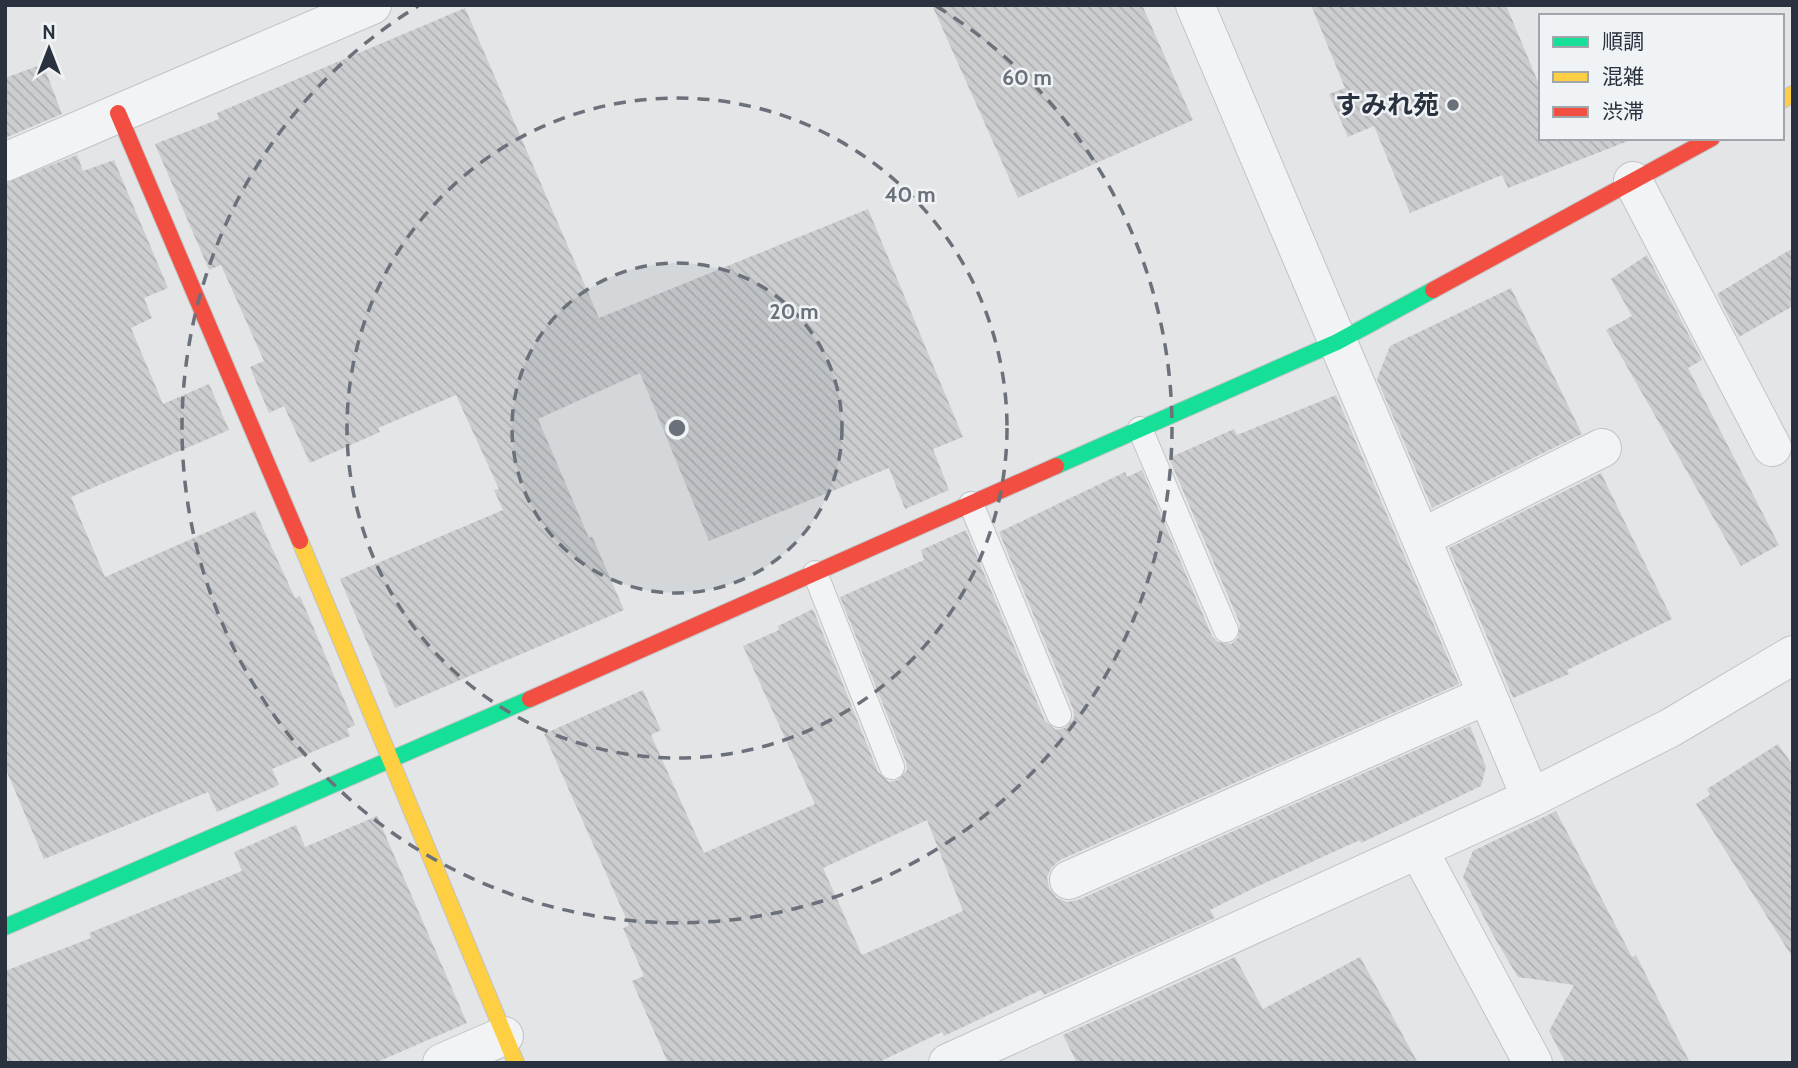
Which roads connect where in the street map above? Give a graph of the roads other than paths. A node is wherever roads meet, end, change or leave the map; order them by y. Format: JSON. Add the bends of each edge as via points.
{"nodes":[{"id":1,"x":372,"y":5,"type":"edge"},
{"id":2,"x":1195,"y":5,"type":"edge"},
{"id":3,"x":118,"y":113,"type":"junction"},
{"id":4,"x":1708,"y":140,"type":"edge"},
{"id":5,"x":5,"y":162,"type":"edge"},
{"id":6,"x":1633,"y":181,"type":"junction"},
{"id":7,"x":1337,"y":342,"type":"junction"},
{"id":8,"x":1140,"y":429,"type":"junction"},
{"id":9,"x":1772,"y":447,"type":"dead end"},
{"id":10,"x":1602,"y":448,"type":"dead end"},
{"id":11,"x":971,"y":504,"type":"junction"},
{"id":12,"x":1421,"y":538,"type":"junction"},
{"id":13,"x":815,"y":573,"type":"junction"},
{"id":14,"x":1226,"y":630,"type":"dead end"},
{"id":15,"x":1793,"y":655,"type":"edge"},
{"id":16,"x":1487,"y":695,"type":"junction"},
{"id":17,"x":1059,"y":715,"type":"dead end"},
{"id":18,"x":393,"y":760,"type":"junction"},
{"id":19,"x":892,"y":767,"type":"dead end"},
{"id":20,"x":1531,"y":798,"type":"junction"},
{"id":21,"x":1419,"y":851,"type":"junction"},
{"id":22,"x":1069,"y":880,"type":"dead end"},
{"id":23,"x":5,"y":927,"type":"edge"},
{"id":24,"x":510,"y":1049,"type":"edge"},
{"id":25,"x":442,"y":1063,"type":"edge"},
{"id":26,"x":948,"y":1063,"type":"edge"},
{"id":27,"x":1533,"y":1063,"type":"edge"}],
"edges":[{"from":1,"to":3,"type":"street"},
{"from":2,"to":7,"type":"street"},
{"from":3,"to":5,"type":"street"},
{"from":3,"to":18,"type":"street"},
{"from":4,"to":6,"type":"street"},
{"from":6,"to":7,"type":"street"},
{"from":6,"to":9,"type":"street"},
{"from":7,"to":8,"type":"street"},
{"from":7,"to":12,"type":"street"},
{"from":8,"to":11,"type":"street"},
{"from":8,"to":14,"type":"lane"},
{"from":10,"to":12,"type":"street"},
{"from":11,"to":13,"type":"street"},
{"from":11,"to":17,"type":"lane"},
{"from":12,"to":16,"type":"street"},
{"from":13,"to":18,"type":"street"},
{"from":13,"to":19,"type":"lane"},
{"from":15,"to":20,"type":"street","via":[[1670,728]]},
{"from":16,"to":20,"type":"street"},
{"from":16,"to":22,"type":"street"},
{"from":18,"to":23,"type":"street"},
{"from":18,"to":24,"type":"street"},
{"from":20,"to":21,"type":"street"},
{"from":21,"to":26,"type":"street"},
{"from":21,"to":27,"type":"street"},
{"from":24,"to":25,"type":"street"}]}
